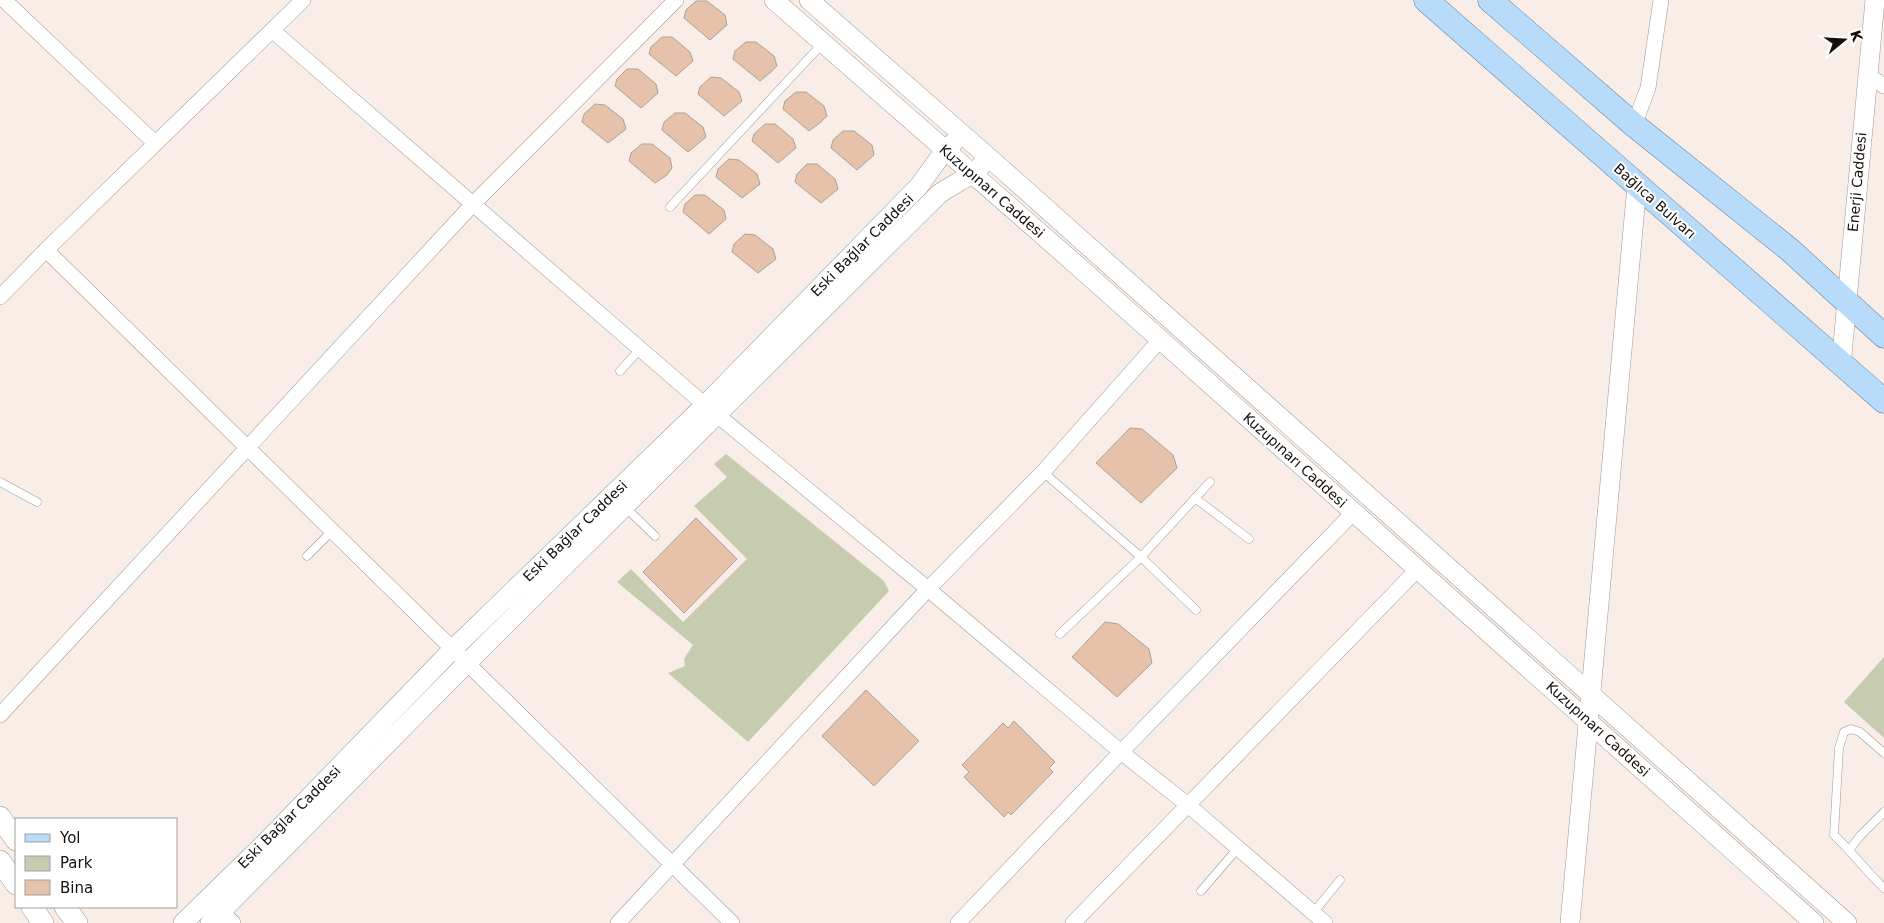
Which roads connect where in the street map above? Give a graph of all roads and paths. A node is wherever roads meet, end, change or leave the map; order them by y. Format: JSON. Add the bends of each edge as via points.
{"nodes":[{"id":1,"x":4,"y":0,"type":"edge"},
{"id":2,"x":303,"y":0,"type":"edge"},
{"id":3,"x":676,"y":0,"type":"edge"},
{"id":4,"x":774,"y":0,"type":"edge"},
{"id":5,"x":809,"y":0,"type":"edge"},
{"id":6,"x":1426,"y":0,"type":"edge"},
{"id":7,"x":1490,"y":0,"type":"edge"},
{"id":8,"x":1661,"y":0,"type":"edge"},
{"id":9,"x":1875,"y":0,"type":"edge"},
{"id":10,"x":273,"y":31,"type":"junction"},
{"id":11,"x":823,"y":43,"type":"junction"},
{"id":12,"x":1878,"y":80,"type":"edge"},
{"id":13,"x":1634,"y":125,"type":"junction"},
{"id":14,"x":962,"y":134,"type":"junction"},
{"id":15,"x":155,"y":143,"type":"junction"},
{"id":16,"x":945,"y":150,"type":"junction"},
{"id":17,"x":989,"y":157,"type":"junction"},
{"id":18,"x":973,"y":174,"type":"junction"},
{"id":19,"x":1636,"y":186,"type":"junction"},
{"id":20,"x":474,"y":204,"type":"junction"},
{"id":21,"x":670,"y":207,"type":"dead end"},
{"id":22,"x":46,"y":250,"type":"junction"},
{"id":23,"x":0,"y":297,"type":"edge"},
{"id":24,"x":1846,"y":302,"type":"junction"},
{"id":25,"x":1884,"y":336,"type":"edge"},
{"id":26,"x":1160,"y":340,"type":"junction"},
{"id":27,"x":640,"y":349,"type":"junction"},
{"id":28,"x":1842,"y":365,"type":"junction"},
{"id":29,"x":620,"y":371,"type":"dead end"},
{"id":30,"x":1884,"y":401,"type":"edge"},
{"id":31,"x":712,"y":411,"type":"junction"},
{"id":32,"x":247,"y":447,"type":"junction"},
{"id":33,"x":1043,"y":472,"type":"junction"},
{"id":34,"x":0,"y":482,"type":"edge"},
{"id":35,"x":1210,"y":482,"type":"dead end"},
{"id":36,"x":1195,"y":498,"type":"junction"},
{"id":37,"x":37,"y":502,"type":"dead end"},
{"id":38,"x":624,"y":506,"type":"junction"},
{"id":39,"x":1354,"y":512,"type":"junction"},
{"id":40,"x":332,"y":531,"type":"junction"},
{"id":41,"x":656,"y":536,"type":"dead end"},
{"id":42,"x":1249,"y":539,"type":"dead end"},
{"id":43,"x":307,"y":556,"type":"dead end"},
{"id":44,"x":1141,"y":557,"type":"junction"},
{"id":45,"x":1418,"y":569,"type":"junction"},
{"id":46,"x":928,"y":589,"type":"junction"},
{"id":47,"x":1196,"y":610,"type":"dead end"},
{"id":48,"x":1060,"y":634,"type":"dead end"},
{"id":49,"x":452,"y":650,"type":"junction"},
{"id":50,"x":467,"y":663,"type":"junction"},
{"id":51,"x":1590,"y":694,"type":"junction"},
{"id":52,"x":0,"y":715,"type":"edge"},
{"id":53,"x":1588,"y":720,"type":"junction"},
{"id":54,"x":1121,"y":752,"type":"junction"},
{"id":55,"x":1884,"y":753,"type":"edge"},
{"id":56,"x":1188,"y":805,"type":"junction"},
{"id":57,"x":1884,"y":812,"type":"edge"},
{"id":58,"x":0,"y":817,"type":"edge"},
{"id":59,"x":15,"y":839,"type":"edge"},
{"id":60,"x":1238,"y":848,"type":"junction"},
{"id":61,"x":1850,"y":849,"type":"junction"},
{"id":62,"x":0,"y":862,"type":"edge"},
{"id":63,"x":672,"y":866,"type":"junction"},
{"id":64,"x":1340,"y":880,"type":"dead end"},
{"id":65,"x":15,"y":883,"type":"edge"},
{"id":66,"x":1884,"y":888,"type":"edge"},
{"id":67,"x":1201,"y":891,"type":"dead end"},
{"id":68,"x":33,"y":908,"type":"edge"},
{"id":69,"x":66,"y":908,"type":"edge"},
{"id":70,"x":218,"y":914,"type":"edge"},
{"id":71,"x":1319,"y":918,"type":"edge"},
{"id":72,"x":44,"y":923,"type":"edge"},
{"id":73,"x":76,"y":923,"type":"edge"},
{"id":74,"x":182,"y":923,"type":"edge"},
{"id":75,"x":618,"y":923,"type":"edge"},
{"id":76,"x":732,"y":923,"type":"edge"},
{"id":77,"x":958,"y":923,"type":"edge"},
{"id":78,"x":1073,"y":923,"type":"edge"},
{"id":79,"x":1570,"y":923,"type":"edge"},
{"id":80,"x":1814,"y":923,"type":"edge"},
{"id":81,"x":1847,"y":923,"type":"edge"}],
"edges":[{"from":1,"to":15,"type":"street"},
{"from":2,"to":10,"type":"street"},
{"from":3,"to":20,"type":"street"},
{"from":4,"to":11,"type":"street","name":"Kuzupınarı Caddesi"},
{"from":5,"to":14,"type":"street","name":"Kuzupınarı Caddesi"},
{"from":6,"to":19,"type":"main road","name":"Bağlıca Bulvarı"},
{"from":7,"to":13,"type":"main road"},
{"from":8,"to":13,"type":"street","via":[[1648,88]]},
{"from":9,"to":12,"type":"street","name":"Enerji Caddesi"},
{"from":10,"to":15,"type":"street"},
{"from":10,"to":20,"type":"street"},
{"from":11,"to":16,"type":"street","name":"Kuzupınarı Caddesi"},
{"from":11,"to":21,"type":"lane"},
{"from":12,"to":24,"type":"street","name":"Enerji Caddesi"},
{"from":13,"to":24,"type":"main road","via":[[1790,250]]},
{"from":14,"to":16,"type":"street","name":"Eski Bağlar Caddesi"},
{"from":14,"to":17,"type":"street","name":"Kuzupınarı Caddesi"},
{"from":15,"to":22,"type":"street"},
{"from":16,"to":18,"type":"street","name":"Kuzupınarı Caddesi"},
{"from":16,"to":31,"type":"street","name":"Eski Bağlar Caddesi","via":[[919,186]]},
{"from":17,"to":18,"type":"street","name":"Eski Bağlar Caddesi"},
{"from":17,"to":51,"type":"street","name":"Kuzupınarı Caddesi"},
{"from":18,"to":26,"type":"street","name":"Kuzupınarı Caddesi"},
{"from":18,"to":31,"type":"street","name":"Eski Bağlar Caddesi","via":[[939,194]]},
{"from":19,"to":28,"type":"main road","name":"Bağlıca Bulvarı"},
{"from":19,"to":51,"type":"street"},
{"from":20,"to":27,"type":"street"},
{"from":20,"to":32,"type":"street"},
{"from":22,"to":23,"type":"street"},
{"from":22,"to":32,"type":"street"},
{"from":24,"to":25,"type":"main road"},
{"from":24,"to":28,"type":"street","name":"Enerji Caddesi"},
{"from":26,"to":33,"type":"street"},
{"from":26,"to":39,"type":"street","name":"Kuzupınarı Caddesi"},
{"from":27,"to":29,"type":"lane"},
{"from":27,"to":31,"type":"street"},
{"from":28,"to":30,"type":"main road","name":"Bağlıca Bulvarı"},
{"from":31,"to":38,"type":"street","name":"Eski Bağlar Caddesi"},
{"from":31,"to":46,"type":"street"},
{"from":31,"to":49,"type":"street","name":"Eski Bağlar Caddesi"},
{"from":32,"to":40,"type":"street"},
{"from":32,"to":52,"type":"street"},
{"from":33,"to":44,"type":"lane"},
{"from":33,"to":46,"type":"street"},
{"from":34,"to":37,"type":"lane"},
{"from":35,"to":36,"type":"lane"},
{"from":36,"to":42,"type":"lane"},
{"from":36,"to":44,"type":"lane"},
{"from":38,"to":41,"type":"lane"},
{"from":38,"to":50,"type":"street","name":"Eski Bağlar Caddesi"},
{"from":39,"to":45,"type":"street","name":"Kuzupınarı Caddesi"},
{"from":39,"to":54,"type":"street"},
{"from":40,"to":43,"type":"lane"},
{"from":40,"to":49,"type":"street"},
{"from":44,"to":47,"type":"lane"},
{"from":44,"to":48,"type":"lane"},
{"from":45,"to":53,"type":"street","name":"Kuzupınarı Caddesi"},
{"from":45,"to":56,"type":"street"},
{"from":46,"to":54,"type":"street"},
{"from":46,"to":63,"type":"street"},
{"from":49,"to":50,"type":"street"},
{"from":49,"to":70,"type":"street","name":"Eski Bağlar Caddesi","via":[[264,844]]},
{"from":50,"to":63,"type":"street"},
{"from":50,"to":70,"type":"street","name":"Eski Bağlar Caddesi"},
{"from":51,"to":53,"type":"street"},
{"from":51,"to":81,"type":"street","name":"Kuzupınarı Caddesi"},
{"from":53,"to":79,"type":"street"},
{"from":53,"to":80,"type":"street","name":"Kuzupınarı Caddesi"},
{"from":54,"to":56,"type":"street"},
{"from":54,"to":77,"type":"street"},
{"from":55,"to":61,"type":"lane","via":[[1860,732],[1851,729],[1844,732],[1839,748],[1834,835]]},
{"from":56,"to":60,"type":"street"},
{"from":56,"to":78,"type":"street"},
{"from":57,"to":61,"type":"lane"},
{"from":58,"to":59,"type":"main road"},
{"from":60,"to":67,"type":"lane"},
{"from":60,"to":71,"type":"street"},
{"from":61,"to":66,"type":"lane"},
{"from":62,"to":65,"type":"main road"},
{"from":63,"to":75,"type":"street"},
{"from":63,"to":76,"type":"street"},
{"from":64,"to":71,"type":"lane"},
{"from":68,"to":72,"type":"main road"},
{"from":69,"to":73,"type":"main road"},
{"from":70,"to":74,"type":"street","name":"Eski Bağlar Caddesi"}]}
